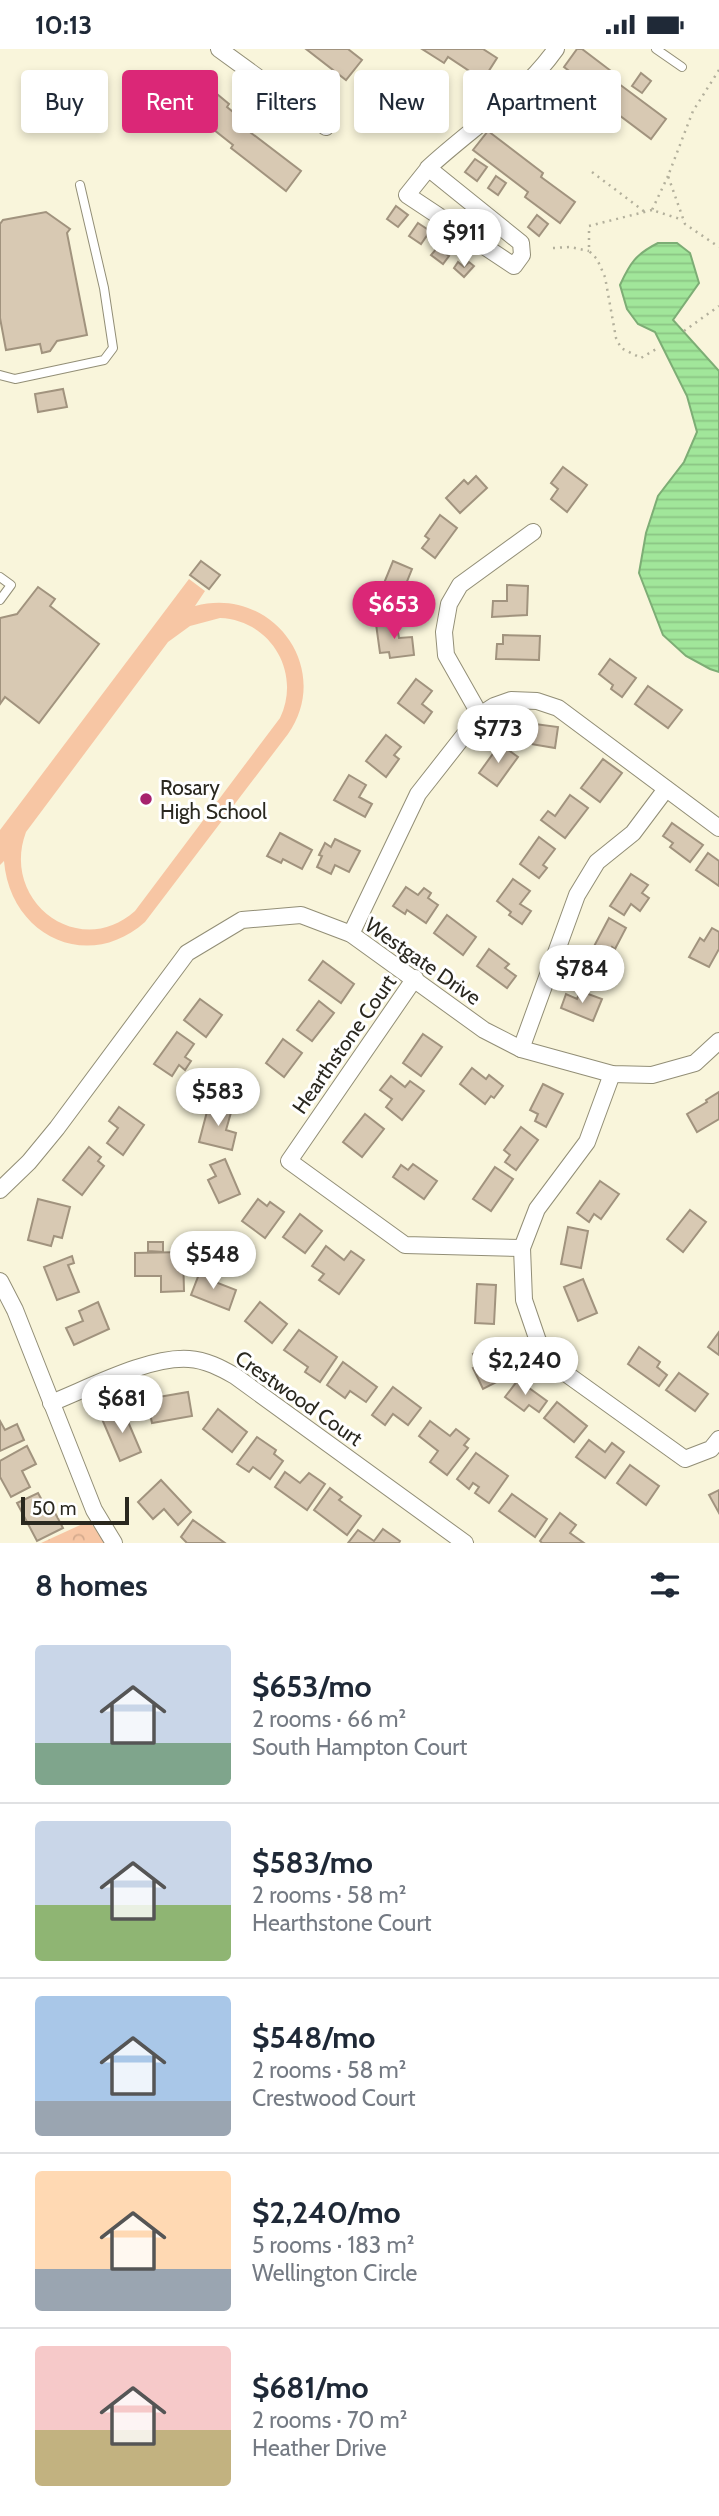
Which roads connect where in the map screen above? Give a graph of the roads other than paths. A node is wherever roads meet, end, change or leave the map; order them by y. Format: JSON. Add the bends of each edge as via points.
{"nodes":[{"id":1,"x":219,"y":49,"type":"edge"},
{"id":2,"x":556,"y":49,"type":"edge"},
{"id":3,"x":656,"y":49,"type":"edge"},
{"id":4,"x":682,"y":67,"type":"dead end"},
{"id":5,"x":248,"y":70,"type":"edge"},
{"id":6,"x":428,"y":168,"type":"junction"},
{"id":7,"x":80,"y":185,"type":"dead end"},
{"id":8,"x":0,"y":375,"type":"edge"},
{"id":9,"x":533,"y":532,"type":"dead end"},
{"id":10,"x":0,"y":577,"type":"edge"},
{"id":11,"x":0,"y":600,"type":"edge"},
{"id":12,"x":480,"y":715,"type":"junction"},
{"id":13,"x":666,"y":789,"type":"junction"},
{"id":14,"x":719,"y":828,"type":"edge"},
{"id":15,"x":351,"y":934,"type":"junction"},
{"id":16,"x":415,"y":978,"type":"junction"},
{"id":17,"x":719,"y":1041,"type":"edge"},
{"id":18,"x":521,"y":1049,"type":"junction"},
{"id":19,"x":612,"y":1074,"type":"junction"},
{"id":20,"x":0,"y":1190,"type":"edge"},
{"id":21,"x":522,"y":1248,"type":"junction"},
{"id":22,"x":0,"y":1281,"type":"edge"},
{"id":23,"x":51,"y":1403,"type":"junction"},
{"id":24,"x":719,"y":1439,"type":"edge"},
{"id":25,"x":114,"y":1543,"type":"edge"},
{"id":26,"x":465,"y":1543,"type":"edge"}],
"edges":[{"from":1,"to":5,"type":"street"},
{"from":2,"to":6,"type":"street","via":[[517,94]]},
{"from":3,"to":4,"type":"lane"},
{"from":6,"to":6,"type":"street","via":[[521,243],[522,255],[514,266],[407,195]]},
{"from":7,"to":8,"type":"lane","via":[[113,348],[104,360],[15,379]]},
{"from":9,"to":12,"type":"street","via":[[465,580],[449,604],[446,655]]},
{"from":10,"to":11,"type":"lane","via":[[11,585]]},
{"from":12,"to":13,"type":"street","via":[[511,700],[558,708]]},
{"from":12,"to":15,"type":"street","via":[[418,794]]},
{"from":13,"to":14,"type":"street"},
{"from":13,"to":18,"type":"street","via":[[633,833],[597,862],[577,895]]},
{"from":15,"to":16,"type":"street","name":"Westgate Drive"},
{"from":15,"to":20,"type":"street","name":"Westgate Drive","via":[[301,915],[242,920],[187,953],[57,1128]]},
{"from":16,"to":18,"type":"street","name":"Westgate Drive","via":[[484,1031]]},
{"from":16,"to":21,"type":"street","name":"Hearthstone Court","via":[[289,1161],[405,1245]]},
{"from":17,"to":19,"type":"street","name":"Westgate Drive","via":[[695,1063],[652,1075]]},
{"from":18,"to":19,"type":"street","name":"Westgate Drive"},
{"from":19,"to":21,"type":"street","via":[[587,1142],[537,1209]]},
{"from":21,"to":24,"type":"street","via":[[524,1300],[538,1341],[568,1375],[685,1459],[711,1449]]},
{"from":22,"to":23,"type":"street"},
{"from":23,"to":25,"type":"street","via":[[94,1510]]},
{"from":23,"to":26,"type":"street","name":"Crestwood Court","via":[[166,1359],[215,1365]]}]}
